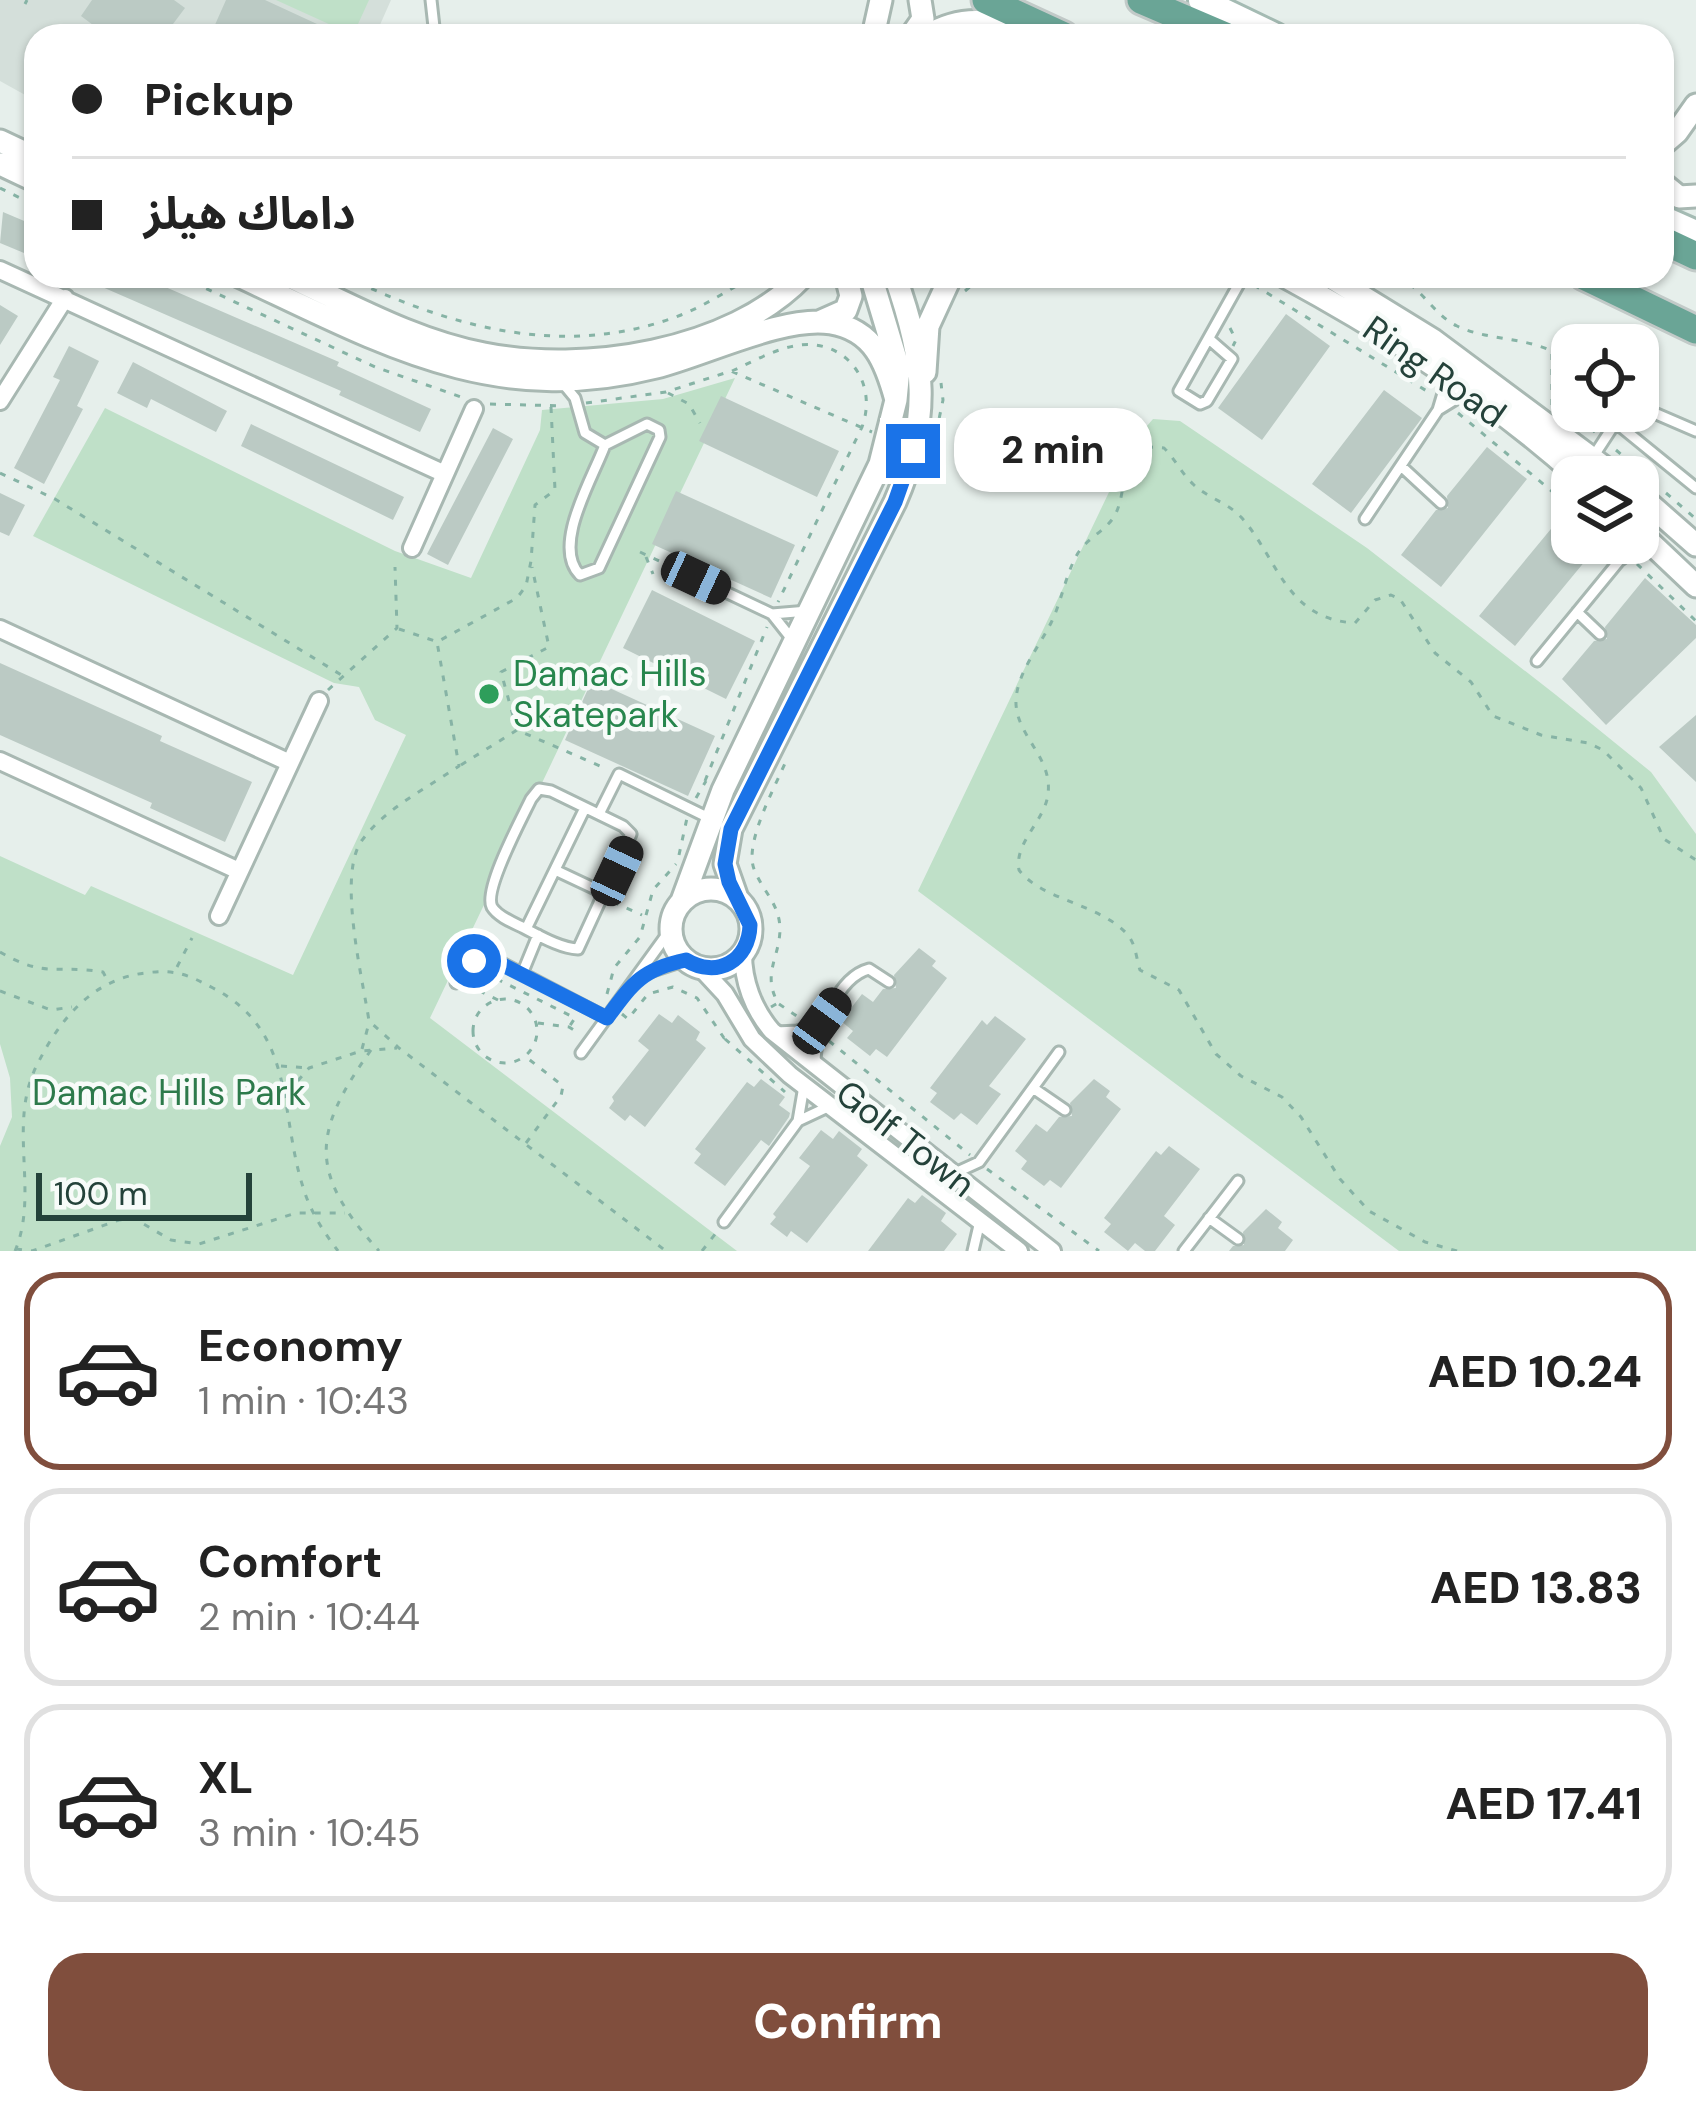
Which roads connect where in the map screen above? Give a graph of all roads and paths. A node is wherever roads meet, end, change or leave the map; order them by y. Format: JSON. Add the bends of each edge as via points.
{"nodes":[{"id":1,"x":986,"y":0,"type":"edge"},
{"id":2,"x":1141,"y":0,"type":"edge"},
{"id":3,"x":1201,"y":0,"type":"edge"},
{"id":4,"x":953,"y":24,"type":"edge"},
{"id":5,"x":1002,"y":24,"type":"edge"},
{"id":6,"x":1038,"y":24,"type":"edge"},
{"id":7,"x":1197,"y":24,"type":"edge"},
{"id":8,"x":1251,"y":24,"type":"edge"},
{"id":9,"x":1696,"y":105,"type":"edge"},
{"id":10,"x":1674,"y":135,"type":"edge"},
{"id":11,"x":41,"y":288,"type":"edge"},
{"id":12,"x":205,"y":288,"type":"edge"},
{"id":13,"x":265,"y":288,"type":"edge"},
{"id":14,"x":315,"y":288,"type":"edge"},
{"id":15,"x":369,"y":288,"type":"edge"},
{"id":16,"x":732,"y":288,"type":"edge"},
{"id":17,"x":788,"y":288,"type":"edge"},
{"id":18,"x":849,"y":288,"type":"edge"},
{"id":19,"x":875,"y":288,"type":"edge"},
{"id":20,"x":899,"y":288,"type":"edge"},
{"id":21,"x":943,"y":288,"type":"edge"},
{"id":22,"x":1237,"y":288,"type":"edge"},
{"id":23,"x":1252,"y":288,"type":"edge"},
{"id":24,"x":1259,"y":288,"type":"edge"},
{"id":25,"x":1306,"y":288,"type":"edge"},
{"id":26,"x":1348,"y":288,"type":"edge"},
{"id":27,"x":1417,"y":288,"type":"edge"},
{"id":28,"x":1609,"y":288,"type":"edge"},
{"id":29,"x":1250,"y":292,"type":"dead end"},
{"id":30,"x":64,"y":298,"type":"junction"},
{"id":31,"x":819,"y":322,"type":"junction"},
{"id":32,"x":1232,"y":322,"type":"dead end"},
{"id":33,"x":1696,"y":330,"type":"edge"},
{"id":34,"x":1209,"y":339,"type":"junction"},
{"id":35,"x":1551,"y":351,"type":"edge"},
{"id":36,"x":1229,"y":353,"type":"junction"},
{"id":37,"x":1227,"y":367,"type":"junction"},
{"id":38,"x":731,"y":371,"type":"junction"},
{"id":39,"x":1191,"y":371,"type":"junction"},
{"id":40,"x":1443,"y":373,"type":"junction"},
{"id":41,"x":1240,"y":377,"type":"dead end"},
{"id":42,"x":923,"y":385,"type":"junction"},
{"id":43,"x":1216,"y":386,"type":"junction"},
{"id":44,"x":1469,"y":391,"type":"junction"},
{"id":45,"x":666,"y":392,"type":"junction"},
{"id":46,"x":571,"y":395,"type":"junction"},
{"id":47,"x":0,"y":400,"type":"edge"},
{"id":48,"x":896,"y":400,"type":"junction"},
{"id":49,"x":475,"y":404,"type":"junction"},
{"id":50,"x":1442,"y":405,"type":"junction"},
{"id":51,"x":551,"y":406,"type":"junction"},
{"id":52,"x":1659,"y":415,"type":"edge"},
{"id":53,"x":700,"y":423,"type":"dead end"},
{"id":54,"x":862,"y":427,"type":"junction"},
{"id":55,"x":1696,"y":431,"type":"edge"},
{"id":56,"x":1627,"y":432,"type":"edge"},
{"id":57,"x":885,"y":438,"type":"junction"},
{"id":58,"x":605,"y":445,"type":"junction"},
{"id":59,"x":1552,"y":456,"type":"edge"},
{"id":60,"x":1589,"y":456,"type":"edge"},
{"id":61,"x":1401,"y":466,"type":"junction"},
{"id":62,"x":0,"y":473,"type":"edge"},
{"id":63,"x":446,"y":474,"type":"junction"},
{"id":64,"x":1696,"y":488,"type":"edge"},
{"id":65,"x":1551,"y":491,"type":"edge"},
{"id":66,"x":1441,"y":503,"type":"dead end"},
{"id":67,"x":1659,"y":510,"type":"edge"},
{"id":68,"x":1365,"y":519,"type":"dead end"},
{"id":69,"x":1694,"y":538,"type":"edge"},
{"id":70,"x":412,"y":548,"type":"dead end"},
{"id":71,"x":1659,"y":551,"type":"edge"},
{"id":72,"x":674,"y":554,"type":"dead end"},
{"id":73,"x":531,"y":561,"type":"junction"},
{"id":74,"x":1614,"y":564,"type":"edge"},
{"id":75,"x":1635,"y":564,"type":"edge"},
{"id":76,"x":394,"y":567,"type":"dead end"},
{"id":77,"x":677,"y":570,"type":"junction"},
{"id":78,"x":652,"y":574,"type":"dead end"},
{"id":79,"x":696,"y":578,"type":"joint"},
{"id":80,"x":1696,"y":586,"type":"edge"},
{"id":81,"x":811,"y":610,"type":"junction"},
{"id":82,"x":1577,"y":612,"type":"junction"},
{"id":83,"x":772,"y":614,"type":"junction"},
{"id":84,"x":1696,"y":621,"type":"edge"},
{"id":85,"x":397,"y":628,"type":"junction"},
{"id":86,"x":0,"y":629,"type":"edge"},
{"id":87,"x":1600,"y":634,"type":"dead end"},
{"id":88,"x":437,"y":642,"type":"junction"},
{"id":89,"x":794,"y":645,"type":"junction"},
{"id":90,"x":1538,"y":661,"type":"dead end"},
{"id":91,"x":343,"y":676,"type":"junction"},
{"id":92,"x":319,"y":701,"type":"joint"},
{"id":93,"x":517,"y":730,"type":"junction"},
{"id":94,"x":0,"y":761,"type":"edge"},
{"id":95,"x":290,"y":763,"type":"junction"},
{"id":96,"x":459,"y":766,"type":"junction"},
{"id":97,"x":619,"y":775,"type":"junction"},
{"id":98,"x":586,"y":808,"type":"junction"},
{"id":99,"x":765,"y":810,"type":"dead end"},
{"id":100,"x":701,"y":813,"type":"junction"},
{"id":101,"x":599,"y":814,"type":"junction"},
{"id":102,"x":1696,"y":860,"type":"edge"},
{"id":103,"x":239,"y":871,"type":"junction"},
{"id":104,"x":555,"y":871,"type":"junction"},
{"id":105,"x":605,"y":896,"type":"junction"},
{"id":106,"x":737,"y":898,"type":"junction"},
{"id":107,"x":682,"y":902,"type":"junction"},
{"id":108,"x":644,"y":915,"type":"junction"},
{"id":109,"x":218,"y":916,"type":"dead end"},
{"id":110,"x":526,"y":929,"type":"junction"},
{"id":111,"x":670,"y":929,"type":"junction"},
{"id":112,"x":538,"y":934,"type":"junction"},
{"id":113,"x":192,"y":938,"type":"dead end"},
{"id":114,"x":0,"y":952,"type":"edge"},
{"id":115,"x":742,"y":953,"type":"junction"},
{"id":116,"x":693,"y":964,"type":"junction"},
{"id":117,"x":177,"y":969,"type":"junction"},
{"id":118,"x":522,"y":974,"type":"junction"},
{"id":119,"x":638,"y":976,"type":"junction"},
{"id":120,"x":889,"y":982,"type":"dead end"},
{"id":121,"x":456,"y":983,"type":"dead end"},
{"id":122,"x":110,"y":984,"type":"junction"},
{"id":123,"x":0,"y":991,"type":"edge"},
{"id":124,"x":498,"y":1000,"type":"junction"},
{"id":125,"x":778,"y":1003,"type":"junction"},
{"id":126,"x":74,"y":1007,"type":"junction"},
{"id":127,"x":610,"y":1013,"type":"junction"},
{"id":128,"x":760,"y":1015,"type":"junction"},
{"id":129,"x":369,"y":1022,"type":"junction"},
{"id":130,"x":536,"y":1022,"type":"junction"},
{"id":131,"x":743,"y":1025,"type":"junction"},
{"id":132,"x":817,"y":1026,"type":"junction"},
{"id":133,"x":569,"y":1027,"type":"junction"},
{"id":134,"x":772,"y":1031,"type":"junction"},
{"id":135,"x":591,"y":1040,"type":"junction"},
{"id":136,"x":399,"y":1048,"type":"junction"},
{"id":137,"x":371,"y":1050,"type":"junction"},
{"id":138,"x":362,"y":1051,"type":"junction"},
{"id":139,"x":1059,"y":1052,"type":"dead end"},
{"id":140,"x":581,"y":1053,"type":"dead end"},
{"id":141,"x":525,"y":1057,"type":"junction"},
{"id":142,"x":279,"y":1066,"type":"junction"},
{"id":143,"x":815,"y":1067,"type":"junction"},
{"id":144,"x":309,"y":1068,"type":"junction"},
{"id":145,"x":804,"y":1086,"type":"junction"},
{"id":146,"x":1034,"y":1088,"type":"junction"},
{"id":147,"x":286,"y":1094,"type":"junction"},
{"id":148,"x":830,"y":1106,"type":"junction"},
{"id":149,"x":1065,"y":1110,"type":"dead end"},
{"id":150,"x":798,"y":1121,"type":"junction"},
{"id":151,"x":525,"y":1144,"type":"junction"},
{"id":152,"x":979,"y":1162,"type":"junction"},
{"id":153,"x":952,"y":1174,"type":"junction"},
{"id":154,"x":1238,"y":1181,"type":"dead end"},
{"id":155,"x":979,"y":1195,"type":"junction"},
{"id":156,"x":313,"y":1211,"type":"junction"},
{"id":157,"x":345,"y":1213,"type":"junction"},
{"id":158,"x":1209,"y":1218,"type":"junction"},
{"id":159,"x":980,"y":1221,"type":"junction"},
{"id":160,"x":724,"y":1222,"type":"joint"},
{"id":161,"x":1000,"y":1237,"type":"junction"},
{"id":162,"x":1238,"y":1239,"type":"dead end"},
{"id":163,"x":15,"y":1250,"type":"edge"},
{"id":164,"x":338,"y":1251,"type":"edge"},
{"id":165,"x":380,"y":1251,"type":"edge"},
{"id":166,"x":666,"y":1251,"type":"edge"},
{"id":167,"x":702,"y":1251,"type":"edge"},
{"id":168,"x":973,"y":1251,"type":"edge"},
{"id":169,"x":1019,"y":1251,"type":"edge"},
{"id":170,"x":1052,"y":1251,"type":"edge"},
{"id":171,"x":1099,"y":1251,"type":"edge"},
{"id":172,"x":1184,"y":1251,"type":"edge"},
{"id":173,"x":1457,"y":1251,"type":"edge"}],
"edges":[{"from":1,"to":6,"type":"main road"},
{"from":2,"to":7,"type":"main road"},
{"from":3,"to":8,"type":"main road"},
{"from":4,"to":5,"type":"street"},
{"from":9,"to":10,"type":"street"},
{"from":11,"to":30,"type":"street"},
{"from":12,"to":49,"type":"path"},
{"from":13,"to":46,"type":"street","via":[[399,350]]},
{"from":14,"to":17,"type":"street","via":[[441,343],[507,358],[575,361],[666,349],[722,330]]},
{"from":15,"to":16,"type":"path","via":[[463,324],[550,338],[681,315]]},
{"from":18,"to":31,"type":"street","via":[[846,310]]},
{"from":19,"to":48,"type":"street","via":[[894,344]]},
{"from":20,"to":42,"type":"street"},
{"from":21,"to":42,"type":"street","via":[[928,326]]},
{"from":22,"to":34,"type":"lane"},
{"from":23,"to":29,"type":"path"},
{"from":24,"to":50,"type":"path"},
{"from":25,"to":40,"type":"street","name":"Ring Road"},
{"from":26,"to":60,"type":"street","name":"Ring Road"},
{"from":27,"to":35,"type":"path","via":[[1455,326]]},
{"from":28,"to":33,"type":"main road"},
{"from":30,"to":47,"type":"street"},
{"from":30,"to":63,"type":"street"},
{"from":31,"to":46,"type":"street","via":[[591,379]]},
{"from":31,"to":48,"type":"street","via":[[856,329],[870,341]]},
{"from":32,"to":36,"type":"path"},
{"from":34,"to":36,"type":"lane"},
{"from":34,"to":39,"type":"lane"},
{"from":36,"to":37,"type":"lane"},
{"from":37,"to":41,"type":"lane"},
{"from":37,"to":43,"type":"lane"},
{"from":38,"to":45,"type":"path"},
{"from":38,"to":54,"type":"path"},
{"from":38,"to":54,"type":"path","via":[[795,346],[836,351],[865,383]]},
{"from":39,"to":43,"type":"lane"},
{"from":39,"to":43,"type":"lane","via":[[1179,391],[1196,404]]},
{"from":40,"to":44,"type":"street","name":"Ring Road"},
{"from":40,"to":50,"type":"lane"},
{"from":42,"to":106,"type":"street","via":[[906,477],[731,829],[725,864]]},
{"from":44,"to":50,"type":"lane"},
{"from":44,"to":59,"type":"street","name":"Ring Road"},
{"from":45,"to":46,"type":"path"},
{"from":45,"to":53,"type":"path","via":[[689,404]]},
{"from":46,"to":51,"type":"path"},
{"from":46,"to":58,"type":"lane","via":[[585,433]]},
{"from":48,"to":57,"type":"street"},
{"from":49,"to":51,"type":"path"},
{"from":49,"to":63,"type":"street"},
{"from":50,"to":61,"type":"lane"},
{"from":50,"to":65,"type":"path"},
{"from":51,"to":73,"type":"path","via":[[555,490],[535,505]]},
{"from":52,"to":55,"type":"lane"},
{"from":54,"to":57,"type":"path"},
{"from":54,"to":83,"type":"path"},
{"from":56,"to":64,"type":"lane"},
{"from":57,"to":81,"type":"street"},
{"from":58,"to":58,"type":"lane","via":[[569,538],[580,574],[599,568],[661,437],[646,424]]},
{"from":61,"to":66,"type":"lane"},
{"from":61,"to":68,"type":"lane"},
{"from":62,"to":91,"type":"path"},
{"from":63,"to":70,"type":"street"},
{"from":67,"to":69,"type":"street"},
{"from":71,"to":80,"type":"street"},
{"from":72,"to":77,"type":"path"},
{"from":73,"to":88,"type":"path","via":[[517,598]]},
{"from":73,"to":93,"type":"path","via":[[549,647],[501,672]]},
{"from":74,"to":82,"type":"lane"},
{"from":75,"to":84,"type":"path"},
{"from":76,"to":85,"type":"path"},
{"from":77,"to":78,"type":"path","via":[[643,554]]},
{"from":77,"to":79,"type":"path"},
{"from":79,"to":83,"type":"lane"},
{"from":81,"to":83,"type":"lane"},
{"from":81,"to":89,"type":"street"},
{"from":82,"to":87,"type":"lane"},
{"from":82,"to":90,"type":"lane"},
{"from":83,"to":89,"type":"lane"},
{"from":83,"to":100,"type":"path"},
{"from":85,"to":88,"type":"path"},
{"from":85,"to":91,"type":"path"},
{"from":86,"to":95,"type":"street"},
{"from":88,"to":96,"type":"path"},
{"from":89,"to":100,"type":"street"},
{"from":91,"to":92,"type":"path"},
{"from":92,"to":95,"type":"street"},
{"from":93,"to":96,"type":"path"},
{"from":93,"to":97,"type":"path"},
{"from":94,"to":103,"type":"street"},
{"from":95,"to":103,"type":"street"},
{"from":96,"to":129,"type":"path","via":[[359,842],[351,891]]},
{"from":97,"to":100,"type":"lane"},
{"from":97,"to":101,"type":"lane"},
{"from":98,"to":101,"type":"lane"},
{"from":98,"to":104,"type":"lane"},
{"from":98,"to":110,"type":"lane","via":[[545,788],[534,793],[489,895],[496,912]]},
{"from":99,"to":125,"type":"path","via":[[751,858],[778,912],[769,979]]},
{"from":100,"to":107,"type":"street"},
{"from":100,"to":108,"type":"path"},
{"from":101,"to":105,"type":"lane","via":[[631,834]]},
{"from":102,"to":173,"type":"path","via":[[1664,838],[1641,788],[1603,750],[1492,716],[1400,599],[1376,600],[1355,623],[1320,613],[1282,581],[1237,513],[1192,484],[1163,448],[1130,459],[1118,509],[1078,553],[1016,694],[1019,723],[1049,782],[1019,870],[1124,931],[1140,970],[1179,990],[1216,1054],[1292,1107],[1370,1211]]},
{"from":103,"to":109,"type":"street"},
{"from":104,"to":105,"type":"lane"},
{"from":104,"to":110,"type":"lane"},
{"from":105,"to":108,"type":"path"},
{"from":105,"to":112,"type":"lane","via":[[578,949]]},
{"from":106,"to":107,"type":"street","via":[[709,889]]},
{"from":106,"to":115,"type":"street","via":[[750,925]]},
{"from":107,"to":111,"type":"street"},
{"from":108,"to":127,"type":"path","via":[[640,937],[609,977]]},
{"from":110,"to":112,"type":"lane"},
{"from":111,"to":116,"type":"street","via":[[677,952]]},
{"from":111,"to":119,"type":"lane"},
{"from":112,"to":118,"type":"lane"},
{"from":113,"to":117,"type":"path"},
{"from":114,"to":122,"type":"path","via":[[51,973],[103,972]]},
{"from":115,"to":116,"type":"street","via":[[724,967]]},
{"from":115,"to":128,"type":"street","name":"Golf Town"},
{"from":116,"to":119,"type":"lane"},
{"from":116,"to":131,"type":"street","name":"Golf Town"},
{"from":117,"to":122,"type":"path"},
{"from":117,"to":142,"type":"path","via":[[238,1000]]},
{"from":118,"to":121,"type":"lane","via":[[475,951]]},
{"from":118,"to":127,"type":"lane"},
{"from":119,"to":127,"type":"lane"},
{"from":120,"to":132,"type":"lane","via":[[860,971]]},
{"from":122,"to":126,"type":"path"},
{"from":123,"to":126,"type":"path","via":[[51,1010]]},
{"from":124,"to":130,"type":"path","via":[[522,1004]]},
{"from":124,"to":133,"type":"path","via":[[482,992],[489,975],[574,1018]]},
{"from":124,"to":141,"type":"path","via":[[475,1022],[476,1046],[494,1062]]},
{"from":125,"to":128,"type":"path"},
{"from":125,"to":132,"type":"path"},
{"from":126,"to":163,"type":"path","via":[[27,1093],[25,1211]]},
{"from":127,"to":131,"type":"path","via":[[628,1019],[648,994],[673,987],[697,998],[724,1038]]},
{"from":127,"to":135,"type":"lane"},
{"from":128,"to":134,"type":"street","name":"Golf Town"},
{"from":129,"to":136,"type":"path"},
{"from":129,"to":138,"type":"path"},
{"from":130,"to":133,"type":"path"},
{"from":130,"to":141,"type":"path"},
{"from":131,"to":145,"type":"street","name":"Golf Town"},
{"from":132,"to":134,"type":"lane"},
{"from":132,"to":143,"type":"lane"},
{"from":132,"to":152,"type":"path"},
{"from":133,"to":135,"type":"path"},
{"from":134,"to":143,"type":"street","name":"Golf Town"},
{"from":135,"to":140,"type":"lane"},
{"from":136,"to":137,"type":"path"},
{"from":136,"to":151,"type":"path"},
{"from":137,"to":138,"type":"path"},
{"from":137,"to":157,"type":"path","via":[[327,1125],[331,1183]]},
{"from":138,"to":144,"type":"path"},
{"from":139,"to":146,"type":"lane"},
{"from":141,"to":151,"type":"path","via":[[563,1090]]},
{"from":142,"to":144,"type":"path"},
{"from":142,"to":147,"type":"path"},
{"from":143,"to":153,"type":"street","name":"Golf Town"},
{"from":144,"to":147,"type":"path"},
{"from":145,"to":148,"type":"street","name":"Golf Town"},
{"from":145,"to":150,"type":"lane"},
{"from":146,"to":149,"type":"lane"},
{"from":146,"to":152,"type":"lane"},
{"from":147,"to":156,"type":"path"},
{"from":148,"to":150,"type":"lane"},
{"from":148,"to":159,"type":"street","name":"Golf Town"},
{"from":150,"to":160,"type":"lane"},
{"from":151,"to":166,"type":"path"},
{"from":152,"to":153,"type":"lane"},
{"from":152,"to":155,"type":"lane"},
{"from":152,"to":171,"type":"path"},
{"from":153,"to":155,"type":"street","name":"Golf Town"},
{"from":154,"to":158,"type":"lane"},
{"from":155,"to":170,"type":"street","name":"Golf Town"},
{"from":156,"to":157,"type":"path"},
{"from":156,"to":163,"type":"path","via":[[200,1244],[171,1240],[135,1219]]},
{"from":156,"to":164,"type":"path"},
{"from":157,"to":165,"type":"path"},
{"from":158,"to":162,"type":"lane"},
{"from":158,"to":172,"type":"lane"},
{"from":159,"to":161,"type":"street","name":"Golf Town"},
{"from":159,"to":168,"type":"lane"},
{"from":160,"to":167,"type":"path"},
{"from":161,"to":168,"type":"lane"},
{"from":161,"to":169,"type":"street","name":"Golf Town"}]}
